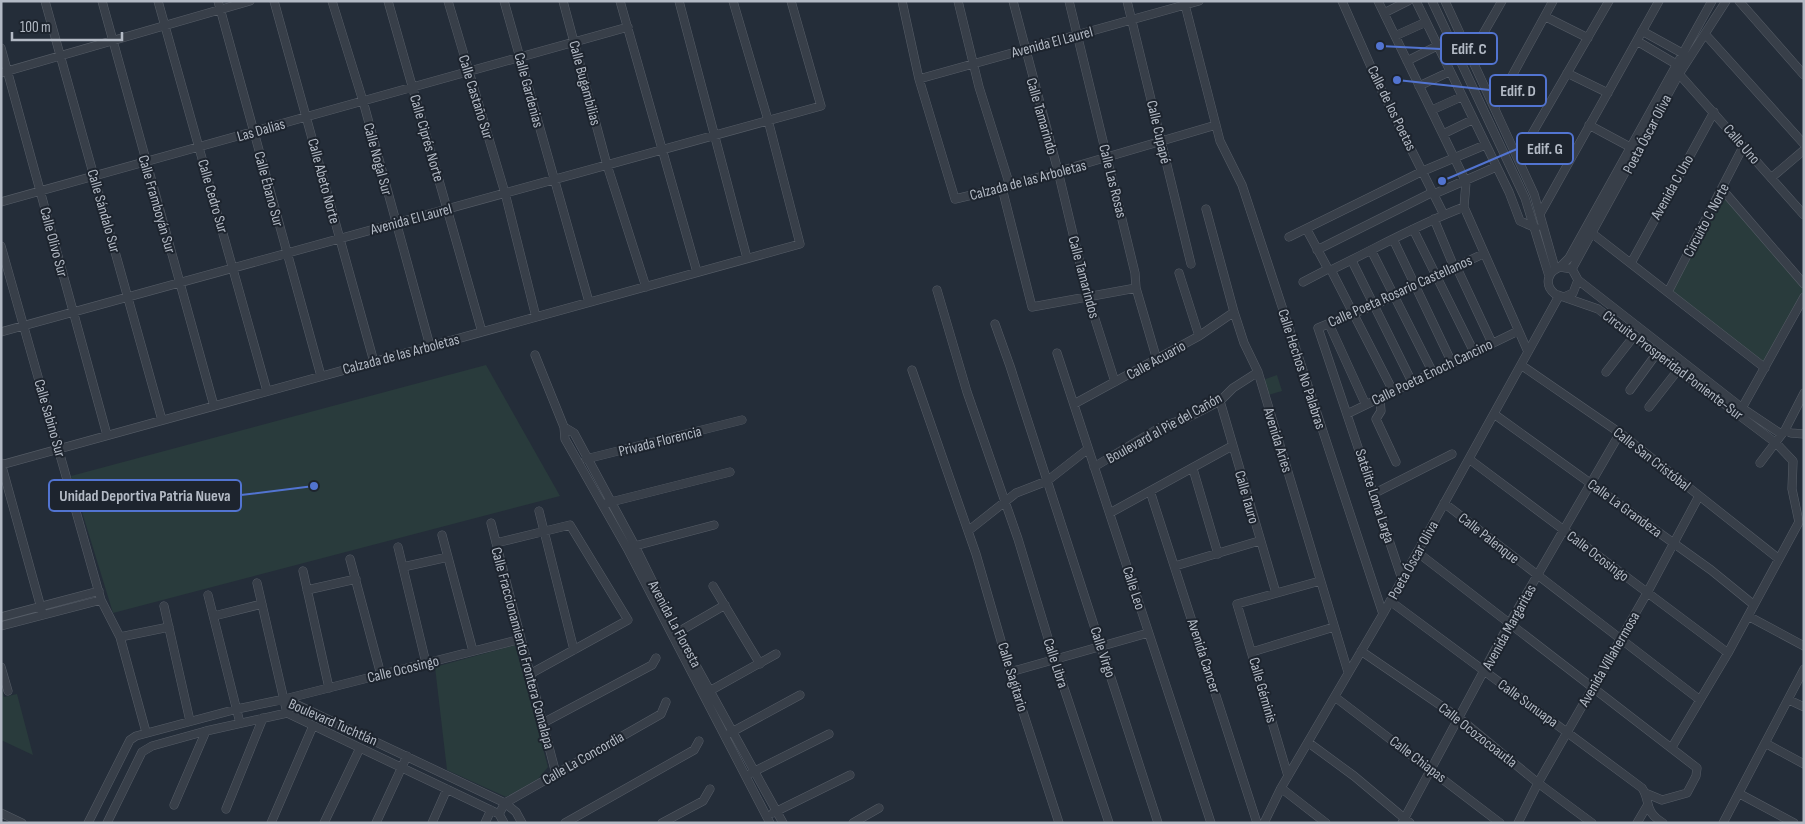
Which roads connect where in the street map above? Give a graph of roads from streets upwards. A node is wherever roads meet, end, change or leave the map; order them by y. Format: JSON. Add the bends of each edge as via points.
{"nodes":[{"id":1,"x":45,"y":1,"type":"edge"},
{"id":2,"x":102,"y":1,"type":"edge"},
{"id":3,"x":158,"y":1,"type":"edge"},
{"id":4,"x":218,"y":1,"type":"edge"},
{"id":5,"x":250,"y":1,"type":"edge"},
{"id":6,"x":274,"y":1,"type":"edge"},
{"id":7,"x":332,"y":1,"type":"edge"},
{"id":8,"x":388,"y":1,"type":"edge"},
{"id":9,"x":448,"y":1,"type":"edge"},
{"id":10,"x":504,"y":1,"type":"edge"},
{"id":11,"x":563,"y":1,"type":"edge"},
{"id":12,"x":620,"y":1,"type":"edge"},
{"id":13,"x":679,"y":1,"type":"edge"},
{"id":14,"x":733,"y":1,"type":"edge"},
{"id":15,"x":791,"y":1,"type":"edge"},
{"id":16,"x":902,"y":1,"type":"edge"},
{"id":17,"x":958,"y":1,"type":"edge"},
{"id":18,"x":1013,"y":1,"type":"edge"},
{"id":19,"x":1069,"y":1,"type":"edge"},
{"id":20,"x":1128,"y":1,"type":"edge"},
{"id":21,"x":1199,"y":1,"type":"edge"},
{"id":22,"x":1342,"y":1,"type":"edge"},
{"id":23,"x":1378,"y":1,"type":"edge"},
{"id":24,"x":1408,"y":1,"type":"edge"},
{"id":25,"x":1416,"y":1,"type":"edge"},
{"id":26,"x":1432,"y":1,"type":"edge"},
{"id":27,"x":1502,"y":1,"type":"edge"},
{"id":28,"x":1553,"y":1,"type":"edge"},
{"id":29,"x":1609,"y":1,"type":"edge"},
{"id":30,"x":1660,"y":1,"type":"edge"},
{"id":31,"x":1712,"y":1,"type":"edge"},
{"id":32,"x":1726,"y":1,"type":"edge"},
{"id":33,"x":1739,"y":1,"type":"edge"},
{"id":34,"x":1446,"y":2,"type":"edge"},
{"id":35,"x":1184,"y":3,"type":"edge"},
{"id":36,"x":220,"y":10,"type":"junction"},
{"id":37,"x":1384,"y":13,"type":"junction"},
{"id":38,"x":1546,"y":17,"type":"junction"},
{"id":39,"x":1132,"y":20,"type":"junction"},
{"id":40,"x":1426,"y":22,"type":"junction"},
{"id":41,"x":165,"y":26,"type":"junction"},
{"id":42,"x":628,"y":27,"type":"junction"},
{"id":43,"x":1642,"y":31,"type":"junction"},
{"id":44,"x":1705,"y":34,"type":"junction"},
{"id":45,"x":1077,"y":36,"type":"junction"},
{"id":46,"x":1395,"y":36,"type":"junction"},
{"id":47,"x":1588,"y":38,"type":"junction"},
{"id":48,"x":114,"y":40,"type":"junction"},
{"id":49,"x":1637,"y":41,"type":"junction"},
{"id":50,"x":574,"y":42,"type":"junction"},
{"id":51,"x":1437,"y":46,"type":"junction"},
{"id":52,"x":1,"y":48,"type":"edge"},
{"id":53,"x":1024,"y":49,"type":"junction"},
{"id":54,"x":1682,"y":53,"type":"junction"},
{"id":55,"x":60,"y":56,"type":"junction"},
{"id":56,"x":1471,"y":56,"type":"junction"},
{"id":57,"x":520,"y":57,"type":"junction"},
{"id":58,"x":1407,"y":61,"type":"junction"},
{"id":59,"x":974,"y":64,"type":"junction"},
{"id":60,"x":1676,"y":64,"type":"junction"},
{"id":61,"x":4,"y":72,"type":"edge"},
{"id":62,"x":469,"y":72,"type":"junction"},
{"id":63,"x":1449,"y":72,"type":"junction"},
{"id":64,"x":1567,"y":73,"type":"junction"},
{"id":65,"x":1680,"y":74,"type":"junction"},
{"id":66,"x":1804,"y":76,"type":"edge"},
{"id":67,"x":919,"y":79,"type":"junction"},
{"id":68,"x":1419,"y":86,"type":"junction"},
{"id":69,"x":413,"y":87,"type":"junction"},
{"id":70,"x":1608,"y":93,"type":"junction"},
{"id":71,"x":1461,"y":97,"type":"junction"},
{"id":72,"x":363,"y":101,"type":"junction"},
{"id":73,"x":1495,"y":107,"type":"junction"},
{"id":74,"x":1432,"y":110,"type":"junction"},
{"id":75,"x":1714,"y":112,"type":"junction"},
{"id":76,"x":306,"y":117,"type":"junction"},
{"id":77,"x":768,"y":120,"type":"junction"},
{"id":78,"x":1472,"y":120,"type":"junction"},
{"id":79,"x":1216,"y":125,"type":"junction"},
{"id":80,"x":1589,"y":125,"type":"junction"},
{"id":81,"x":254,"y":132,"type":"junction"},
{"id":82,"x":1443,"y":134,"type":"junction"},
{"id":83,"x":716,"y":135,"type":"junction"},
{"id":84,"x":1162,"y":142,"type":"junction"},
{"id":85,"x":1804,"y":144,"type":"edge"},
{"id":86,"x":1485,"y":145,"type":"junction"},
{"id":87,"x":199,"y":147,"type":"junction"},
{"id":88,"x":1630,"y":147,"type":"junction"},
{"id":89,"x":1743,"y":147,"type":"junction"},
{"id":90,"x":661,"y":150,"type":"junction"},
{"id":91,"x":1804,"y":150,"type":"edge"},
{"id":92,"x":1107,"y":158,"type":"junction"},
{"id":93,"x":1454,"y":158,"type":"junction"},
{"id":94,"x":1518,"y":158,"type":"junction"},
{"id":95,"x":145,"y":162,"type":"junction"},
{"id":96,"x":607,"y":165,"type":"junction"},
{"id":97,"x":1496,"y":167,"type":"junction"},
{"id":98,"x":1058,"y":171,"type":"junction"},
{"id":99,"x":1423,"y":171,"type":"junction"},
{"id":100,"x":94,"y":176,"type":"junction"},
{"id":101,"x":1771,"y":178,"type":"junction"},
{"id":102,"x":554,"y":180,"type":"junction"},
{"id":103,"x":1466,"y":182,"type":"junction"},
{"id":104,"x":1006,"y":187,"type":"junction"},
{"id":105,"x":40,"y":191,"type":"junction"},
{"id":106,"x":1722,"y":191,"type":"junction"},
{"id":107,"x":505,"y":193,"type":"junction"},
{"id":108,"x":1433,"y":193,"type":"junction"},
{"id":109,"x":1,"y":202,"type":"edge"},
{"id":110,"x":1464,"y":207,"type":"junction"},
{"id":111,"x":447,"y":209,"type":"junction"},
{"id":112,"x":1206,"y":209,"type":"dead end"},
{"id":113,"x":1444,"y":214,"type":"junction"},
{"id":114,"x":1540,"y":214,"type":"junction"},
{"id":115,"x":1804,"y":215,"type":"edge"},
{"id":116,"x":1434,"y":219,"type":"junction"},
{"id":117,"x":396,"y":223,"type":"junction"},
{"id":118,"x":1536,"y":228,"type":"junction"},
{"id":119,"x":1413,"y":229,"type":"junction"},
{"id":120,"x":1308,"y":230,"type":"junction"},
{"id":121,"x":1593,"y":234,"type":"junction"},
{"id":122,"x":1289,"y":237,"type":"dead end"},
{"id":123,"x":340,"y":238,"type":"junction"},
{"id":124,"x":1393,"y":239,"type":"junction"},
{"id":125,"x":1,"y":246,"type":"edge"},
{"id":126,"x":1317,"y":250,"type":"junction"},
{"id":127,"x":1371,"y":250,"type":"junction"},
{"id":128,"x":287,"y":253,"type":"junction"},
{"id":129,"x":1483,"y":254,"type":"junction"},
{"id":130,"x":747,"y":258,"type":"junction"},
{"id":131,"x":1352,"y":261,"type":"junction"},
{"id":132,"x":1631,"y":263,"type":"junction"},
{"id":133,"x":1190,"y":264,"type":"dead end"},
{"id":134,"x":1455,"y":266,"type":"junction"},
{"id":135,"x":233,"y":268,"type":"junction"},
{"id":136,"x":1558,"y":268,"type":"junction"},
{"id":137,"x":1572,"y":269,"type":"junction"},
{"id":138,"x":1329,"y":270,"type":"junction"},
{"id":139,"x":697,"y":272,"type":"junction"},
{"id":140,"x":1179,"y":273,"type":"dead end"},
{"id":141,"x":1436,"y":276,"type":"junction"},
{"id":142,"x":1548,"y":276,"type":"junction"},
{"id":143,"x":1578,"y":280,"type":"junction"},
{"id":144,"x":1303,"y":282,"type":"dead end"},
{"id":145,"x":179,"y":283,"type":"junction"},
{"id":146,"x":1804,"y":284,"type":"edge"},
{"id":147,"x":1416,"y":285,"type":"junction"},
{"id":148,"x":646,"y":287,"type":"junction"},
{"id":149,"x":1136,"y":288,"type":"junction"},
{"id":150,"x":937,"y":290,"type":"dead end"},
{"id":151,"x":1668,"y":292,"type":"junction"},
{"id":152,"x":1395,"y":295,"type":"junction"},
{"id":153,"x":1562,"y":296,"type":"junction"},
{"id":154,"x":128,"y":297,"type":"junction"},
{"id":155,"x":1088,"y":297,"type":"junction"},
{"id":156,"x":1804,"y":297,"type":"edge"},
{"id":157,"x":588,"y":302,"type":"junction"},
{"id":158,"x":1374,"y":305,"type":"junction"},
{"id":159,"x":73,"y":312,"type":"junction"},
{"id":160,"x":1234,"y":312,"type":"junction"},
{"id":161,"x":1352,"y":313,"type":"junction"},
{"id":162,"x":536,"y":317,"type":"junction"},
{"id":163,"x":995,"y":324,"type":"dead end"},
{"id":164,"x":1329,"y":324,"type":"junction"},
{"id":165,"x":24,"y":326,"type":"junction"},
{"id":166,"x":1318,"y":328,"type":"joint"},
{"id":167,"x":1518,"y":331,"type":"junction"},
{"id":168,"x":1,"y":332,"type":"edge"},
{"id":169,"x":482,"y":332,"type":"junction"},
{"id":170,"x":1199,"y":336,"type":"junction"},
{"id":171,"x":1634,"y":336,"type":"junction"},
{"id":172,"x":1492,"y":343,"type":"junction"},
{"id":173,"x":430,"y":346,"type":"junction"},
{"id":174,"x":1474,"y":352,"type":"junction"},
{"id":175,"x":1528,"y":352,"type":"junction"},
{"id":176,"x":1057,"y":353,"type":"dead end"},
{"id":177,"x":1657,"y":353,"type":"junction"},
{"id":178,"x":535,"y":354,"type":"dead end"},
{"id":179,"x":1157,"y":360,"type":"junction"},
{"id":180,"x":374,"y":362,"type":"junction"},
{"id":181,"x":1452,"y":363,"type":"junction"},
{"id":182,"x":1521,"y":364,"type":"junction"},
{"id":183,"x":1765,"y":368,"type":"junction"},
{"id":184,"x":912,"y":370,"type":"dead end"},
{"id":185,"x":1678,"y":370,"type":"junction"},
{"id":186,"x":1258,"y":372,"type":"junction"},
{"id":187,"x":1432,"y":372,"type":"junction"},
{"id":188,"x":1606,"y":372,"type":"dead end"},
{"id":189,"x":320,"y":376,"type":"junction"},
{"id":190,"x":1115,"y":382,"type":"junction"},
{"id":191,"x":1412,"y":382,"type":"junction"},
{"id":192,"x":1630,"y":390,"type":"dead end"},
{"id":193,"x":267,"y":391,"type":"junction"},
{"id":194,"x":1394,"y":391,"type":"junction"},
{"id":195,"x":1804,"y":393,"type":"edge"},
{"id":196,"x":1380,"y":399,"type":"junction"},
{"id":197,"x":1220,"y":401,"type":"junction"},
{"id":198,"x":1074,"y":404,"type":"junction"},
{"id":199,"x":1365,"y":404,"type":"junction"},
{"id":200,"x":214,"y":406,"type":"junction"},
{"id":201,"x":1649,"y":407,"type":"dead end"},
{"id":202,"x":1742,"y":408,"type":"junction"},
{"id":203,"x":1347,"y":414,"type":"junction"},
{"id":204,"x":1494,"y":414,"type":"junction"},
{"id":205,"x":162,"y":420,"type":"junction"},
{"id":206,"x":742,"y":420,"type":"dead end"},
{"id":207,"x":564,"y":427,"type":"junction"},
{"id":208,"x":1783,"y":432,"type":"junction"},
{"id":209,"x":1620,"y":433,"type":"junction"},
{"id":210,"x":1804,"y":434,"type":"edge"},
{"id":211,"x":107,"y":436,"type":"junction"},
{"id":212,"x":1776,"y":443,"type":"junction"},
{"id":213,"x":1232,"y":446,"type":"junction"},
{"id":214,"x":59,"y":449,"type":"junction"},
{"id":215,"x":1088,"y":449,"type":"junction"},
{"id":216,"x":1452,"y":454,"type":"dead end"},
{"id":217,"x":588,"y":459,"type":"junction"},
{"id":218,"x":1469,"y":459,"type":"junction"},
{"id":219,"x":579,"y":461,"type":"junction"},
{"id":220,"x":1396,"y":462,"type":"dead end"},
{"id":221,"x":1760,"y":463,"type":"dead end"},
{"id":222,"x":1,"y":464,"type":"edge"},
{"id":223,"x":1094,"y":467,"type":"junction"},
{"id":224,"x":1193,"y":468,"type":"junction"},
{"id":225,"x":730,"y":472,"type":"dead end"},
{"id":226,"x":1047,"y":481,"type":"junction"},
{"id":227,"x":1592,"y":483,"type":"junction"},
{"id":228,"x":1150,"y":491,"type":"junction"},
{"id":229,"x":1375,"y":493,"type":"junction"},
{"id":230,"x":1699,"y":496,"type":"junction"},
{"id":231,"x":612,"y":502,"type":"junction"},
{"id":232,"x":1005,"y":503,"type":"junction"},
{"id":233,"x":1444,"y":503,"type":"junction"},
{"id":234,"x":603,"y":504,"type":"junction"},
{"id":235,"x":539,"y":511,"type":"dead end"},
{"id":236,"x":1110,"y":513,"type":"junction"},
{"id":237,"x":491,"y":523,"type":"dead end"},
{"id":238,"x":1801,"y":523,"type":"edge"},
{"id":239,"x":714,"y":525,"type":"dead end"},
{"id":240,"x":1564,"y":530,"type":"junction"},
{"id":241,"x":544,"y":531,"type":"junction"},
{"id":242,"x":968,"y":531,"type":"junction"},
{"id":243,"x":442,"y":535,"type":"dead end"},
{"id":244,"x":1259,"y":541,"type":"junction"},
{"id":245,"x":496,"y":543,"type":"junction"},
{"id":246,"x":1673,"y":543,"type":"junction"},
{"id":247,"x":635,"y":546,"type":"junction"},
{"id":248,"x":398,"y":547,"type":"dead end"},
{"id":249,"x":627,"y":548,"type":"junction"},
{"id":250,"x":1417,"y":552,"type":"junction"},
{"id":251,"x":1218,"y":554,"type":"junction"},
{"id":252,"x":448,"y":556,"type":"junction"},
{"id":253,"x":350,"y":559,"type":"dead end"},
{"id":254,"x":1779,"y":559,"type":"junction"},
{"id":255,"x":1175,"y":566,"type":"junction"},
{"id":256,"x":403,"y":567,"type":"junction"},
{"id":257,"x":303,"y":571,"type":"dead end"},
{"id":258,"x":1538,"y":576,"type":"junction"},
{"id":259,"x":1402,"y":579,"type":"junction"},
{"id":260,"x":356,"y":580,"type":"junction"},
{"id":261,"x":1320,"y":581,"type":"junction"},
{"id":262,"x":256,"y":582,"type":"dead end"},
{"id":263,"x":650,"y":586,"type":"junction"},
{"id":264,"x":713,"y":586,"type":"dead end"},
{"id":265,"x":307,"y":590,"type":"junction"},
{"id":266,"x":99,"y":592,"type":"junction"},
{"id":267,"x":1276,"y":593,"type":"junction"},
{"id":268,"x":1647,"y":593,"type":"junction"},
{"id":269,"x":208,"y":595,"type":"dead end"},
{"id":270,"x":101,"y":600,"type":"junction"},
{"id":271,"x":1390,"y":601,"type":"junction"},
{"id":272,"x":262,"y":604,"type":"junction"},
{"id":273,"x":725,"y":605,"type":"junction"},
{"id":274,"x":1754,"y":605,"type":"junction"},
{"id":275,"x":164,"y":606,"type":"dead end"},
{"id":276,"x":40,"y":607,"type":"junction"},
{"id":277,"x":1383,"y":614,"type":"junction"},
{"id":278,"x":43,"y":615,"type":"junction"},
{"id":279,"x":1,"y":616,"type":"edge"},
{"id":280,"x":214,"y":616,"type":"junction"},
{"id":281,"x":1748,"y":616,"type":"junction"},
{"id":282,"x":1509,"y":624,"type":"junction"},
{"id":283,"x":1,"y":626,"type":"edge"},
{"id":284,"x":169,"y":627,"type":"junction"},
{"id":285,"x":1334,"y":627,"type":"junction"},
{"id":286,"x":1148,"y":633,"type":"junction"},
{"id":287,"x":675,"y":634,"type":"junction"},
{"id":288,"x":120,"y":637,"type":"junction"},
{"id":289,"x":521,"y":639,"type":"junction"},
{"id":290,"x":1620,"y":640,"type":"junction"},
{"id":291,"x":1101,"y":645,"type":"junction"},
{"id":292,"x":1804,"y":646,"type":"edge"},
{"id":293,"x":574,"y":650,"type":"junction"},
{"id":294,"x":473,"y":651,"type":"junction"},
{"id":295,"x":1361,"y":651,"type":"junction"},
{"id":296,"x":1252,"y":652,"type":"junction"},
{"id":297,"x":1728,"y":653,"type":"junction"},
{"id":298,"x":776,"y":654,"type":"dead end"},
{"id":299,"x":656,"y":658,"type":"dead end"},
{"id":300,"x":1054,"y":658,"type":"junction"},
{"id":301,"x":426,"y":663,"type":"junction"},
{"id":302,"x":760,"y":664,"type":"junction"},
{"id":303,"x":1,"y":667,"type":"edge"},
{"id":304,"x":1804,"y":669,"type":"edge"},
{"id":305,"x":1010,"y":672,"type":"junction"},
{"id":306,"x":1348,"y":672,"type":"junction"},
{"id":307,"x":1484,"y":672,"type":"junction"},
{"id":308,"x":530,"y":674,"type":"junction"},
{"id":309,"x":381,"y":675,"type":"junction"},
{"id":310,"x":1592,"y":686,"type":"junction"},
{"id":311,"x":329,"y":688,"type":"junction"},
{"id":312,"x":8,"y":691,"type":"dead end"},
{"id":313,"x":711,"y":692,"type":"junction"},
{"id":314,"x":702,"y":695,"type":"junction"},
{"id":315,"x":800,"y":695,"type":"dead end"},
{"id":316,"x":1335,"y":697,"type":"junction"},
{"id":317,"x":285,"y":699,"type":"junction"},
{"id":318,"x":1700,"y":700,"type":"junction"},
{"id":319,"x":1789,"y":700,"type":"junction"},
{"id":320,"x":666,"y":702,"type":"dead end"},
{"id":321,"x":1804,"y":707,"type":"edge"},
{"id":322,"x":237,"y":709,"type":"junction"},
{"id":323,"x":287,"y":713,"type":"junction"},
{"id":324,"x":263,"y":718,"type":"junction"},
{"id":325,"x":1460,"y":718,"type":"junction"},
{"id":326,"x":190,"y":721,"type":"junction"},
{"id":327,"x":240,"y":723,"type":"junction"},
{"id":328,"x":543,"y":723,"type":"junction"},
{"id":329,"x":313,"y":726,"type":"junction"},
{"id":330,"x":206,"y":731,"type":"junction"},
{"id":331,"x":146,"y":732,"type":"junction"},
{"id":332,"x":732,"y":732,"type":"junction"},
{"id":333,"x":1567,"y":732,"type":"junction"},
{"id":334,"x":723,"y":734,"type":"junction"},
{"id":335,"x":829,"y":734,"type":"dead end"},
{"id":336,"x":699,"y":741,"type":"dead end"},
{"id":337,"x":1309,"y":743,"type":"junction"},
{"id":338,"x":1765,"y":743,"type":"junction"},
{"id":339,"x":1672,"y":747,"type":"junction"},
{"id":340,"x":360,"y":748,"type":"junction"},
{"id":341,"x":407,"y":756,"type":"junction"},
{"id":342,"x":1804,"y":764,"type":"edge"},
{"id":343,"x":401,"y":768,"type":"junction"},
{"id":344,"x":1432,"y":768,"type":"junction"},
{"id":345,"x":754,"y":772,"type":"junction"},
{"id":346,"x":556,"y":774,"type":"junction"},
{"id":347,"x":850,"y":775,"type":"dead end"},
{"id":348,"x":744,"y":776,"type":"junction"},
{"id":349,"x":1288,"y":776,"type":"junction"},
{"id":350,"x":1538,"y":783,"type":"junction"},
{"id":351,"x":1280,"y":788,"type":"junction"},
{"id":352,"x":447,"y":789,"type":"junction"},
{"id":353,"x":710,"y":789,"type":"dead end"},
{"id":354,"x":1644,"y":790,"type":"junction"},
{"id":355,"x":1740,"y":794,"type":"junction"},
{"id":356,"x":102,"y":796,"type":"junction"},
{"id":357,"x":117,"y":803,"type":"junction"},
{"id":358,"x":505,"y":804,"type":"junction"},
{"id":359,"x":174,"y":805,"type":"dead end"},
{"id":360,"x":1647,"y":806,"type":"junction"},
{"id":361,"x":226,"y":808,"type":"dead end"},
{"id":362,"x":879,"y":808,"type":"dead end"},
{"id":363,"x":490,"y":810,"type":"junction"},
{"id":364,"x":776,"y":811,"type":"junction"},
{"id":365,"x":1,"y":813,"type":"edge"},
{"id":366,"x":499,"y":814,"type":"junction"},
{"id":367,"x":769,"y":820,"type":"edge"},
{"id":368,"x":1405,"y":821,"type":"edge"},
{"id":369,"x":22,"y":823,"type":"edge"},
{"id":370,"x":88,"y":823,"type":"edge"},
{"id":371,"x":107,"y":823,"type":"edge"},
{"id":372,"x":271,"y":823,"type":"edge"},
{"id":373,"x":324,"y":823,"type":"edge"},
{"id":374,"x":376,"y":823,"type":"edge"},
{"id":375,"x":432,"y":823,"type":"edge"},
{"id":376,"x":484,"y":823,"type":"edge"},
{"id":377,"x":504,"y":823,"type":"edge"},
{"id":378,"x":522,"y":823,"type":"edge"},
{"id":379,"x":565,"y":823,"type":"edge"},
{"id":380,"x":662,"y":823,"type":"edge"},
{"id":381,"x":783,"y":823,"type":"edge"},
{"id":382,"x":853,"y":823,"type":"edge"},
{"id":383,"x":1060,"y":823,"type":"edge"},
{"id":384,"x":1110,"y":823,"type":"edge"},
{"id":385,"x":1158,"y":823,"type":"edge"},
{"id":386,"x":1211,"y":823,"type":"edge"},
{"id":387,"x":1257,"y":823,"type":"edge"},
{"id":388,"x":1264,"y":823,"type":"edge"},
{"id":389,"x":1326,"y":823,"type":"edge"},
{"id":390,"x":1500,"y":823,"type":"edge"},
{"id":391,"x":1518,"y":823,"type":"edge"},
{"id":392,"x":1592,"y":823,"type":"edge"},
{"id":393,"x":1637,"y":823,"type":"edge"},
{"id":394,"x":1664,"y":823,"type":"edge"},
{"id":395,"x":1723,"y":823,"type":"edge"},
{"id":396,"x":1794,"y":823,"type":"edge"}],
"edges":[{"from":1,"to":55,"type":"street","name":"Calle Sándalo Sur"},
{"from":2,"to":48,"type":"street","name":"Calle Framboyán Sur"},
{"from":3,"to":41,"type":"street","name":"Calle Cedro Sur"},
{"from":4,"to":36,"type":"street","name":"Calle Ébano Sur"},
{"from":5,"to":36,"type":"street"},
{"from":6,"to":76,"type":"street","name":"Calle Abeto Norte"},
{"from":7,"to":72,"type":"street","name":"Calle Nogal Sur"},
{"from":8,"to":69,"type":"street","name":"Calle Ciprés Norte"},
{"from":9,"to":62,"type":"street","name":"Calle Castaño Sur"},
{"from":10,"to":57,"type":"street","name":"Calle Gardenias"},
{"from":11,"to":50,"type":"street","name":"Calle Bugambilias"},
{"from":12,"to":42,"type":"street"},
{"from":13,"to":83,"type":"street"},
{"from":14,"to":77,"type":"street"},
{"from":15,"to":77,"type":"street","name":"Avenida El Laurel","via":[[821,106]]},
{"from":16,"to":67,"type":"street"},
{"from":17,"to":59,"type":"street"},
{"from":18,"to":53,"type":"street","name":"Calle Tamarindo"},
{"from":19,"to":45,"type":"street","name":"Calle Las Rosas"},
{"from":20,"to":39,"type":"street","name":"Calle Cupapé"},
{"from":21,"to":35,"type":"street","name":"Avenida El Laurel"},
{"from":22,"to":99,"type":"street","name":"Calle de los Poetas","via":[[1379,85]]},
{"from":23,"to":37,"type":"street"},
{"from":24,"to":37,"type":"street"},
{"from":25,"to":40,"type":"street"},
{"from":26,"to":118,"type":"street","via":[[1512,168]]},
{"from":27,"to":56,"type":"street"},
{"from":28,"to":38,"type":"street"},
{"from":29,"to":47,"type":"street"},
{"from":30,"to":43,"type":"street"},
{"from":31,"to":54,"type":"street","name":"Poeta Óscar Oliva"},
{"from":32,"to":44,"type":"street","name":"Poeta Óscar Oliva"},
{"from":33,"to":66,"type":"street"},
{"from":34,"to":56,"type":"street"},
{"from":35,"to":39,"type":"street","name":"Avenida El Laurel"},
{"from":35,"to":79,"type":"street","name":"Calle Hechos No Palabras"},
{"from":36,"to":41,"type":"street"},
{"from":36,"to":81,"type":"street","name":"Calle Ébano Sur"},
{"from":37,"to":46,"type":"street"},
{"from":38,"to":47,"type":"street"},
{"from":38,"to":73,"type":"street"},
{"from":39,"to":45,"type":"street","name":"Avenida El Laurel"},
{"from":39,"to":84,"type":"street","name":"Calle Cupapé"},
{"from":40,"to":46,"type":"street"},
{"from":40,"to":51,"type":"street"},
{"from":41,"to":48,"type":"street"},
{"from":41,"to":87,"type":"street","name":"Calle Cedro Sur"},
{"from":42,"to":50,"type":"street","name":"Las Dalias"},
{"from":42,"to":90,"type":"street"},
{"from":43,"to":49,"type":"street"},
{"from":43,"to":54,"type":"street"},
{"from":44,"to":65,"type":"street","name":"Poeta Óscar Oliva"},
{"from":44,"to":85,"type":"street"},
{"from":45,"to":53,"type":"street","name":"Avenida El Laurel"},
{"from":45,"to":92,"type":"street","name":"Calle Las Rosas"},
{"from":46,"to":58,"type":"street"},
{"from":47,"to":64,"type":"street"},
{"from":48,"to":55,"type":"street"},
{"from":48,"to":95,"type":"street","name":"Calle Framboyán Sur"},
{"from":49,"to":60,"type":"street"},
{"from":49,"to":70,"type":"street"},
{"from":50,"to":57,"type":"street","name":"Las Dalias"},
{"from":50,"to":96,"type":"street","name":"Calle Bugambilias"},
{"from":51,"to":58,"type":"street"},
{"from":51,"to":63,"type":"street"},
{"from":52,"to":61,"type":"street","name":"Calle Olivo Sur"},
{"from":53,"to":59,"type":"street","name":"Avenida El Laurel"},
{"from":53,"to":98,"type":"street","name":"Calle Tamarindo"},
{"from":54,"to":60,"type":"street","name":"Poeta Óscar Oliva"},
{"from":55,"to":61,"type":"street"},
{"from":55,"to":100,"type":"street","name":"Calle Sándalo Sur"},
{"from":56,"to":73,"type":"street"},
{"from":57,"to":62,"type":"street","name":"Las Dalias"},
{"from":57,"to":102,"type":"street","name":"Calle Gardenias"},
{"from":58,"to":68,"type":"street"},
{"from":59,"to":67,"type":"street","name":"Avenida El Laurel"},
{"from":59,"to":104,"type":"street"},
{"from":60,"to":88,"type":"street","name":"Poeta Óscar Oliva"},
{"from":61,"to":105,"type":"street","name":"Calle Olivo Sur"},
{"from":62,"to":69,"type":"street","name":"Las Dalias"},
{"from":62,"to":107,"type":"street","name":"Calle Castaño Sur"},
{"from":63,"to":68,"type":"street"},
{"from":63,"to":71,"type":"street"},
{"from":64,"to":70,"type":"street"},
{"from":64,"to":94,"type":"street"},
{"from":65,"to":75,"type":"street","name":"Calle Uno"},
{"from":65,"to":121,"type":"street","name":"Poeta Óscar Oliva"},
{"from":67,"to":104,"type":"street","name":"Calzada de las Arboletas","via":[[955,199]]},
{"from":68,"to":74,"type":"street"},
{"from":69,"to":72,"type":"street","name":"Las Dalias"},
{"from":69,"to":111,"type":"street","name":"Calle Ciprés Norte"},
{"from":70,"to":80,"type":"street"},
{"from":71,"to":74,"type":"street"},
{"from":71,"to":78,"type":"street"},
{"from":72,"to":76,"type":"street","name":"Las Dalias"},
{"from":72,"to":117,"type":"street","name":"Calle Nogal Sur"},
{"from":73,"to":94,"type":"street"},
{"from":74,"to":82,"type":"street"},
{"from":75,"to":89,"type":"street","name":"Calle Uno"},
{"from":75,"to":132,"type":"street","name":"Avenida C Uno"},
{"from":76,"to":81,"type":"street","name":"Las Dalias"},
{"from":76,"to":123,"type":"street","name":"Calle Abeto Norte"},
{"from":77,"to":83,"type":"street","name":"Avenida El Laurel"},
{"from":77,"to":130,"type":"street","name":"Calzada de las Arboletas","via":[[800,244]]},
{"from":78,"to":82,"type":"street"},
{"from":78,"to":86,"type":"street"},
{"from":79,"to":84,"type":"street","name":"Calzada de las Arboletas"},
{"from":79,"to":277,"type":"street","name":"Calle Hechos No Palabras","via":[[1220,141],[1242,185]]},
{"from":80,"to":88,"type":"street"},
{"from":80,"to":114,"type":"street"},
{"from":81,"to":87,"type":"street","name":"Las Dalias"},
{"from":81,"to":128,"type":"street","name":"Calle Ébano Sur"},
{"from":82,"to":93,"type":"street"},
{"from":83,"to":90,"type":"street","name":"Avenida El Laurel"},
{"from":83,"to":130,"type":"street"},
{"from":84,"to":92,"type":"street","name":"Calzada de las Arboletas"},
{"from":84,"to":133,"type":"street","name":"Calle Cupapé"},
{"from":86,"to":93,"type":"street"},
{"from":86,"to":97,"type":"street"},
{"from":87,"to":95,"type":"street","name":"Las Dalias"},
{"from":87,"to":135,"type":"street","name":"Calle Cedro Sur"},
{"from":88,"to":136,"type":"street","name":"Poeta Óscar Oliva","via":[[1569,258]]},
{"from":89,"to":101,"type":"street","name":"Calle Uno"},
{"from":89,"to":106,"type":"street","name":"Circuito C Norte"},
{"from":90,"to":96,"type":"street","name":"Avenida El Laurel"},
{"from":90,"to":139,"type":"street"},
{"from":91,"to":101,"type":"street"},
{"from":92,"to":98,"type":"street","name":"Calzada de las Arboletas"},
{"from":92,"to":149,"type":"street","name":"Calle Las Rosas"},
{"from":93,"to":99,"type":"street"},
{"from":93,"to":103,"type":"street"},
{"from":94,"to":114,"type":"street"},
{"from":95,"to":100,"type":"street","name":"Las Dalias"},
{"from":95,"to":145,"type":"street","name":"Calle Framboyán Sur"},
{"from":96,"to":102,"type":"street","name":"Avenida El Laurel"},
{"from":96,"to":148,"type":"street","name":"Calle Bugambilias"},
{"from":97,"to":103,"type":"street"},
{"from":97,"to":118,"type":"street","via":[[1520,221]]},
{"from":98,"to":104,"type":"street","name":"Calzada de las Arboletas"},
{"from":98,"to":155,"type":"street","name":"Calle Tamarindos"},
{"from":99,"to":108,"type":"street","name":"Calle de los Poetas"},
{"from":99,"to":120,"type":"street"},
{"from":100,"to":105,"type":"street","name":"Las Dalias"},
{"from":100,"to":154,"type":"street","name":"Calle Sándalo Sur"},
{"from":101,"to":115,"type":"street","name":"Calle Uno"},
{"from":102,"to":107,"type":"street","name":"Avenida El Laurel"},
{"from":102,"to":157,"type":"street","name":"Calle Gardenias"},
{"from":103,"to":108,"type":"street"},
{"from":103,"to":110,"type":"street"},
{"from":104,"to":155,"type":"street","via":[[1032,307]]},
{"from":105,"to":109,"type":"street","name":"Las Dalias"},
{"from":105,"to":159,"type":"street","name":"Calle Olivo Sur"},
{"from":106,"to":146,"type":"street"},
{"from":106,"to":151,"type":"street","name":"Circuito C Norte"},
{"from":107,"to":111,"type":"street","name":"Avenida El Laurel"},
{"from":107,"to":162,"type":"street","name":"Calle Castaño Sur"},
{"from":108,"to":113,"type":"street","name":"Calle de los Poetas"},
{"from":108,"to":126,"type":"street"},
{"from":110,"to":113,"type":"street"},
{"from":110,"to":129,"type":"street"},
{"from":111,"to":117,"type":"street","name":"Avenida El Laurel"},
{"from":111,"to":169,"type":"street","name":"Calle Ciprés Norte"},
{"from":112,"to":160,"type":"street","name":"Avenida Aries"},
{"from":113,"to":116,"type":"street"},
{"from":114,"to":136,"type":"street"},
{"from":116,"to":119,"type":"street"},
{"from":116,"to":134,"type":"street"},
{"from":117,"to":123,"type":"street","name":"Avenida El Laurel"},
{"from":117,"to":173,"type":"street","name":"Calle Nogal Sur"},
{"from":118,"to":142,"type":"street"},
{"from":119,"to":124,"type":"street"},
{"from":119,"to":141,"type":"street"},
{"from":120,"to":122,"type":"street"},
{"from":120,"to":126,"type":"street"},
{"from":121,"to":132,"type":"street"},
{"from":121,"to":137,"type":"street","name":"Poeta Óscar Oliva"},
{"from":123,"to":128,"type":"street","name":"Avenida El Laurel"},
{"from":123,"to":180,"type":"street","name":"Calle Abeto Norte"},
{"from":124,"to":127,"type":"street"},
{"from":124,"to":147,"type":"street"},
{"from":125,"to":165,"type":"street","name":"Calle Sabino Sur"},
{"from":126,"to":138,"type":"street"},
{"from":127,"to":131,"type":"street"},
{"from":127,"to":152,"type":"street"},
{"from":128,"to":135,"type":"street","name":"Avenida El Laurel"},
{"from":128,"to":189,"type":"street","name":"Calle Ébano Sur"},
{"from":129,"to":134,"type":"street","name":"Calle Poeta Rosario Castellanos"},
{"from":129,"to":167,"type":"street"},
{"from":130,"to":139,"type":"street","name":"Calzada de las Arboletas"},
{"from":131,"to":138,"type":"street"},
{"from":131,"to":158,"type":"street"},
{"from":132,"to":151,"type":"street"},
{"from":134,"to":141,"type":"street","name":"Calle Poeta Rosario Castellanos"},
{"from":134,"to":172,"type":"street"},
{"from":135,"to":145,"type":"street","name":"Avenida El Laurel"},
{"from":135,"to":193,"type":"street","name":"Calle Cedro Sur"},
{"from":136,"to":137,"type":"street"},
{"from":136,"to":142,"type":"street"},
{"from":137,"to":143,"type":"street"},
{"from":138,"to":144,"type":"street"},
{"from":138,"to":161,"type":"street"},
{"from":139,"to":148,"type":"street","name":"Calzada de las Arboletas"},
{"from":140,"to":170,"type":"street"},
{"from":141,"to":147,"type":"street","name":"Calle Poeta Rosario Castellanos"},
{"from":141,"to":174,"type":"street"},
{"from":142,"to":153,"type":"street","via":[[1548,286]]},
{"from":143,"to":153,"type":"street","via":[[1573,293]]},
{"from":143,"to":202,"type":"street","name":"Circuito Prosperidad Poniente-Sur"},
{"from":145,"to":154,"type":"street","name":"Avenida El Laurel"},
{"from":145,"to":200,"type":"street","name":"Calle Framboyán Sur"},
{"from":147,"to":152,"type":"street","name":"Calle Poeta Rosario Castellanos"},
{"from":147,"to":181,"type":"street"},
{"from":148,"to":157,"type":"street","name":"Calzada de las Arboletas"},
{"from":149,"to":155,"type":"street"},
{"from":149,"to":179,"type":"street","name":"Calle Las Rosas"},
{"from":150,"to":232,"type":"street","name":"Calle Libra"},
{"from":151,"to":183,"type":"street"},
{"from":152,"to":158,"type":"street","name":"Calle Poeta Rosario Castellanos"},
{"from":152,"to":187,"type":"street"},
{"from":153,"to":171,"type":"street","name":"Circuito Prosperidad Poniente-Sur","via":[[1598,309]]},
{"from":153,"to":175,"type":"street","name":"Poeta Óscar Oliva"},
{"from":154,"to":159,"type":"street","name":"Avenida El Laurel"},
{"from":154,"to":205,"type":"street","name":"Calle Sándalo Sur"},
{"from":155,"to":190,"type":"street","name":"Calle Tamarindos"},
{"from":156,"to":183,"type":"street"},
{"from":157,"to":162,"type":"street","name":"Calzada de las Arboletas"},
{"from":158,"to":161,"type":"street","name":"Calle Poeta Rosario Castellanos"},
{"from":158,"to":191,"type":"street"},
{"from":159,"to":165,"type":"street","name":"Avenida El Laurel"},
{"from":159,"to":211,"type":"street","name":"Calle Olivo Sur"},
{"from":160,"to":170,"type":"street","name":"Calle Acuario"},
{"from":160,"to":186,"type":"street","name":"Avenida Aries"},
{"from":161,"to":164,"type":"street","name":"Calle Poeta Rosario Castellanos"},
{"from":161,"to":194,"type":"street"},
{"from":162,"to":169,"type":"street","name":"Calzada de las Arboletas"},
{"from":163,"to":226,"type":"street","name":"Calle Virgo"},
{"from":164,"to":166,"type":"street","name":"Calle Poeta Rosario Castellanos"},
{"from":164,"to":199,"type":"street"},
{"from":165,"to":168,"type":"street","name":"Avenida El Laurel"},
{"from":165,"to":214,"type":"street","name":"Calle Sabino Sur"},
{"from":166,"to":203,"type":"street","name":"Satélite Loma Larga"},
{"from":167,"to":172,"type":"street","name":"Calle Poeta Enoch Cancino"},
{"from":167,"to":175,"type":"street"},
{"from":169,"to":173,"type":"street","name":"Calzada de las Arboletas"},
{"from":170,"to":179,"type":"street","name":"Calle Acuario"},
{"from":171,"to":177,"type":"street","name":"Circuito Prosperidad Poniente-Sur"},
{"from":171,"to":188,"type":"street"},
{"from":172,"to":174,"type":"street","name":"Calle Poeta Enoch Cancino"},
{"from":173,"to":180,"type":"street","name":"Calzada de las Arboletas"},
{"from":174,"to":181,"type":"street","name":"Calle Poeta Enoch Cancino"},
{"from":175,"to":182,"type":"street","name":"Poeta Óscar Oliva"},
{"from":176,"to":198,"type":"street","name":"Calle Leo"},
{"from":177,"to":185,"type":"street","name":"Circuito Prosperidad Poniente-Sur"},
{"from":177,"to":192,"type":"street"},
{"from":178,"to":207,"type":"street","name":"Avenida La Floresta"},
{"from":179,"to":190,"type":"street","name":"Calle Acuario"},
{"from":180,"to":189,"type":"street","name":"Calzada de las Arboletas"},
{"from":181,"to":187,"type":"street","name":"Calle Poeta Enoch Cancino"},
{"from":182,"to":204,"type":"street","name":"Poeta Óscar Oliva"},
{"from":182,"to":209,"type":"street","name":"Calle San Cristóbal"},
{"from":183,"to":202,"type":"street"},
{"from":184,"to":242,"type":"street","name":"Calle Sagitario"},
{"from":185,"to":201,"type":"street"},
{"from":185,"to":212,"type":"street","name":"Circuito Prosperidad Poniente-Sur"},
{"from":186,"to":197,"type":"street","name":"Boulevard al Pie del Cañón"},
{"from":186,"to":261,"type":"street","name":"Avenida Aries"},
{"from":187,"to":191,"type":"street","name":"Calle Poeta Enoch Cancino"},
{"from":189,"to":193,"type":"street","name":"Calzada de las Arboletas"},
{"from":190,"to":198,"type":"street","name":"Calle Acuario"},
{"from":191,"to":194,"type":"street","name":"Calle Poeta Enoch Cancino"},
{"from":193,"to":200,"type":"street","name":"Calzada de las Arboletas"},
{"from":194,"to":196,"type":"street","name":"Calle Poeta Enoch Cancino"},
{"from":195,"to":208,"type":"street"},
{"from":196,"to":199,"type":"street","name":"Calle Poeta Enoch Cancino"},
{"from":196,"to":220,"type":"street","via":[[1381,411],[1376,420]]},
{"from":197,"to":213,"type":"street","name":"Calle Tauro"},
{"from":197,"to":223,"type":"street","name":"Boulevard al Pie del Cañón","via":[[1159,428]]},
{"from":198,"to":215,"type":"street","name":"Calle Leo"},
{"from":199,"to":203,"type":"street","name":"Calle Poeta Enoch Cancino"},
{"from":200,"to":205,"type":"street","name":"Calzada de las Arboletas"},
{"from":202,"to":208,"type":"street","name":"Circuito Prosperidad Poniente-Sur"},
{"from":203,"to":229,"type":"street","name":"Satélite Loma Larga"},
{"from":204,"to":218,"type":"street","name":"Poeta Óscar Oliva"},
{"from":204,"to":227,"type":"street","name":"Calle La Grandeza"},
{"from":205,"to":211,"type":"street","name":"Calzada de las Arboletas"},
{"from":206,"to":217,"type":"street","name":"Privada Florencia"},
{"from":207,"to":217,"type":"street","name":"Avenida La Floresta","via":[[574,433]]},
{"from":207,"to":219,"type":"street","name":"Avenida La Floresta","via":[[565,439]]},
{"from":208,"to":210,"type":"street"},
{"from":208,"to":212,"type":"street"},
{"from":209,"to":227,"type":"street","name":"Avenida Margaritas"},
{"from":209,"to":230,"type":"street","name":"Calle San Cristóbal"},
{"from":211,"to":214,"type":"street","name":"Calzada de las Arboletas"},
{"from":212,"to":221,"type":"street"},
{"from":212,"to":238,"type":"street","name":"Circuito Prosperidad Poniente-Sur","via":[[1792,461],[1792,488]]},
{"from":213,"to":224,"type":"street"},
{"from":213,"to":244,"type":"street","name":"Calle Tauro"},
{"from":214,"to":222,"type":"street","name":"Calzada de las Arboletas"},
{"from":214,"to":266,"type":"street","name":"Calle Sabino Sur"},
{"from":215,"to":223,"type":"street","name":"Calle Leo"},
{"from":215,"to":226,"type":"street","name":"Boulevard al Pie del Cañón"},
{"from":216,"to":229,"type":"street"},
{"from":217,"to":219,"type":"street","name":"Privada Florencia"},
{"from":217,"to":231,"type":"street","name":"Avenida La Floresta"},
{"from":218,"to":233,"type":"street","name":"Poeta Óscar Oliva"},
{"from":218,"to":240,"type":"street","name":"Calle Ocosingo"},
{"from":219,"to":234,"type":"street","name":"Avenida La Floresta"},
{"from":222,"to":276,"type":"street"},
{"from":223,"to":236,"type":"street","name":"Calle Leo"},
{"from":224,"to":228,"type":"street"},
{"from":224,"to":251,"type":"street"},
{"from":225,"to":231,"type":"street"},
{"from":226,"to":232,"type":"street","name":"Boulevard al Pie del Cañón","via":[[1027,487]]},
{"from":226,"to":291,"type":"street","name":"Calle Virgo"},
{"from":227,"to":240,"type":"street","name":"Avenida Margaritas"},
{"from":227,"to":246,"type":"street","name":"Calle La Grandeza"},
{"from":228,"to":236,"type":"street"},
{"from":228,"to":255,"type":"street","name":"Avenida Cancer"},
{"from":229,"to":259,"type":"street","name":"Satélite Loma Larga"},
{"from":230,"to":246,"type":"street","name":"Avenida Villahermosa"},
{"from":230,"to":254,"type":"street","name":"Calle San Cristóbal"},
{"from":231,"to":234,"type":"street"},
{"from":231,"to":247,"type":"street","name":"Avenida La Floresta"},
{"from":232,"to":242,"type":"street","name":"Boulevard al Pie del Cañón"},
{"from":232,"to":300,"type":"street","name":"Calle Libra"},
{"from":233,"to":250,"type":"street","name":"Poeta Óscar Oliva"},
{"from":233,"to":258,"type":"street","name":"Calle Palenque"},
{"from":234,"to":249,"type":"street","name":"Avenida La Floresta"},
{"from":235,"to":241,"type":"street"},
{"from":236,"to":286,"type":"street","name":"Calle Leo"},
{"from":237,"to":245,"type":"street","name":"Calle Fraccionamiento Frontera Comalapa"},
{"from":238,"to":254,"type":"street"},
{"from":239,"to":247,"type":"street"},
{"from":240,"to":258,"type":"street","name":"Avenida Margaritas"},
{"from":240,"to":268,"type":"street","name":"Calle Ocosingo"},
{"from":241,"to":245,"type":"street"},
{"from":241,"to":293,"type":"street"},
{"from":241,"to":293,"type":"street","via":[[570,525],[628,620]]},
{"from":242,"to":305,"type":"street","name":"Calle Sagitario"},
{"from":243,"to":252,"type":"street"},
{"from":244,"to":251,"type":"street"},
{"from":244,"to":267,"type":"street","name":"Calle Tauro"},
{"from":245,"to":289,"type":"street","name":"Calle Fraccionamiento Frontera Comalapa"},
{"from":246,"to":268,"type":"street","name":"Avenida Villahermosa"},
{"from":246,"to":274,"type":"street","name":"Calle La Grandeza"},
{"from":247,"to":249,"type":"street"},
{"from":247,"to":263,"type":"street","name":"Avenida La Floresta"},
{"from":248,"to":256,"type":"street"},
{"from":249,"to":263,"type":"street","name":"Avenida La Floresta"},
{"from":250,"to":259,"type":"street","name":"Poeta Óscar Oliva"},
{"from":250,"to":282,"type":"street"},
{"from":251,"to":255,"type":"street"},
{"from":252,"to":256,"type":"street"},
{"from":252,"to":294,"type":"street"},
{"from":253,"to":260,"type":"street"},
{"from":254,"to":274,"type":"street"},
{"from":255,"to":387,"type":"street","name":"Avenida Cancer"},
{"from":256,"to":301,"type":"street"},
{"from":257,"to":265,"type":"street"},
{"from":258,"to":282,"type":"street","name":"Avenida Margaritas"},
{"from":258,"to":290,"type":"street","name":"Calle Palenque"},
{"from":259,"to":271,"type":"street","name":"Poeta Óscar Oliva"},
{"from":260,"to":265,"type":"street"},
{"from":260,"to":309,"type":"street"},
{"from":261,"to":267,"type":"street"},
{"from":261,"to":285,"type":"street","name":"Avenida Aries"},
{"from":262,"to":272,"type":"street"},
{"from":263,"to":287,"type":"street","name":"Avenida La Floresta"},
{"from":264,"to":273,"type":"street"},
{"from":265,"to":311,"type":"street"},
{"from":266,"to":270,"type":"street","name":"Calle Sabino Sur"},
{"from":266,"to":276,"type":"street"},
{"from":267,"to":296,"type":"street","name":"Calle Géminis","via":[[1237,604]]},
{"from":268,"to":290,"type":"street","name":"Avenida Villahermosa"},
{"from":268,"to":297,"type":"street","name":"Calle Ocosingo"},
{"from":269,"to":280,"type":"street"},
{"from":270,"to":278,"type":"street"},
{"from":270,"to":288,"type":"street","name":"Calle Sabino Sur"},
{"from":271,"to":277,"type":"street","name":"Poeta Óscar Oliva"},
{"from":271,"to":307,"type":"street","name":"Calle Sunuapa"},
{"from":272,"to":280,"type":"street"},
{"from":272,"to":317,"type":"street"},
{"from":273,"to":287,"type":"street"},
{"from":273,"to":302,"type":"street"},
{"from":274,"to":281,"type":"street"},
{"from":275,"to":284,"type":"street"},
{"from":276,"to":278,"type":"street"},
{"from":276,"to":279,"type":"street"},
{"from":277,"to":295,"type":"street","name":"Poeta Óscar Oliva"},
{"from":278,"to":283,"type":"street"},
{"from":280,"to":322,"type":"street"},
{"from":281,"to":292,"type":"street"},
{"from":281,"to":297,"type":"street"},
{"from":282,"to":307,"type":"street","name":"Avenida Margaritas"},
{"from":282,"to":310,"type":"street"},
{"from":284,"to":288,"type":"street"},
{"from":284,"to":326,"type":"street"},
{"from":285,"to":296,"type":"street"},
{"from":285,"to":306,"type":"street","name":"Avenida Aries"},
{"from":286,"to":291,"type":"street"},
{"from":286,"to":386,"type":"street","name":"Calle Leo"},
{"from":287,"to":313,"type":"street","name":"Avenida La Floresta"},
{"from":287,"to":314,"type":"street","name":"Avenida La Floresta"},
{"from":288,"to":331,"type":"street","name":"Calle Sabino Sur"},
{"from":289,"to":294,"type":"street","name":"Calle Ocosingo"},
{"from":289,"to":308,"type":"street","name":"Calle Fraccionamiento Frontera Comalapa"},
{"from":290,"to":310,"type":"street","name":"Avenida Villahermosa"},
{"from":290,"to":318,"type":"street","name":"Calle Palenque"},
{"from":291,"to":300,"type":"street"},
{"from":291,"to":385,"type":"street","name":"Calle Virgo"},
{"from":293,"to":308,"type":"street"},
{"from":294,"to":301,"type":"street","name":"Calle Ocosingo"},
{"from":295,"to":306,"type":"street","name":"Poeta Óscar Oliva"},
{"from":295,"to":325,"type":"street","name":"Calle Ocozocoautla"},
{"from":296,"to":349,"type":"street","name":"Calle Géminis"},
{"from":297,"to":318,"type":"street"},
{"from":298,"to":302,"type":"street"},
{"from":299,"to":328,"type":"street","via":[[652,665]]},
{"from":300,"to":305,"type":"street"},
{"from":300,"to":384,"type":"street","name":"Calle Libra"},
{"from":301,"to":309,"type":"street","name":"Calle Ocosingo"},
{"from":302,"to":313,"type":"street"},
{"from":303,"to":312,"type":"street"},
{"from":304,"to":319,"type":"street"},
{"from":305,"to":383,"type":"street","name":"Calle Sagitario"},
{"from":306,"to":316,"type":"street","name":"Poeta Óscar Oliva"},
{"from":307,"to":325,"type":"street","name":"Avenida Margaritas"},
{"from":307,"to":333,"type":"street","name":"Calle Sunuapa"},
{"from":308,"to":328,"type":"street","name":"Calle Fraccionamiento Frontera Comalapa"},
{"from":309,"to":311,"type":"street","name":"Calle Ocosingo"},
{"from":310,"to":333,"type":"street","name":"Avenida Villahermosa"},
{"from":310,"to":339,"type":"street"},
{"from":311,"to":317,"type":"street","name":"Calle Ocosingo"},
{"from":313,"to":314,"type":"street"},
{"from":313,"to":332,"type":"street","name":"Avenida La Floresta"},
{"from":314,"to":334,"type":"street","name":"Avenida La Floresta"},
{"from":315,"to":332,"type":"street"},
{"from":316,"to":337,"type":"street","name":"Poeta Óscar Oliva"},
{"from":316,"to":344,"type":"street","name":"Calle Chiapas"},
{"from":317,"to":322,"type":"street","name":"Boulevard Tuchtlán"},
{"from":317,"to":323,"type":"street"},
{"from":317,"to":341,"type":"street","name":"Boulevard Tuchtlán"},
{"from":318,"to":339,"type":"street"},
{"from":319,"to":321,"type":"street"},
{"from":319,"to":338,"type":"street"},
{"from":320,"to":346,"type":"street","name":"Calle La Concordia","via":[[661,714]]},
{"from":322,"to":326,"type":"street","name":"Boulevard Tuchtlán"},
{"from":322,"to":327,"type":"street"},
{"from":323,"to":324,"type":"street","name":"Boulevard Tuchtlán"},
{"from":323,"to":329,"type":"street","name":"Boulevard Tuchtlán"},
{"from":324,"to":327,"type":"street","name":"Boulevard Tuchtlán"},
{"from":324,"to":361,"type":"street"},
{"from":325,"to":344,"type":"street","name":"Avenida Margaritas"},
{"from":325,"to":350,"type":"street","name":"Calle Ocozocoautla"},
{"from":326,"to":331,"type":"street","name":"Boulevard Tuchtlán"},
{"from":327,"to":330,"type":"street","name":"Boulevard Tuchtlán"},
{"from":328,"to":346,"type":"street","name":"Calle Fraccionamiento Frontera Comalapa"},
{"from":329,"to":340,"type":"street","name":"Boulevard Tuchtlán"},
{"from":329,"to":372,"type":"street"},
{"from":330,"to":357,"type":"street","name":"Boulevard Tuchtlán","via":[[152,746],[142,752]]},
{"from":330,"to":359,"type":"street"},
{"from":331,"to":356,"type":"street","name":"Boulevard Tuchtlán","via":[[130,740]]},
{"from":332,"to":334,"type":"street"},
{"from":332,"to":345,"type":"street","name":"Avenida La Floresta"},
{"from":333,"to":350,"type":"street","name":"Avenida Villahermosa"},
{"from":333,"to":354,"type":"street","name":"Calle Sunuapa"},
{"from":334,"to":348,"type":"street","name":"Avenida La Floresta"},
{"from":335,"to":345,"type":"street"},
{"from":336,"to":379,"type":"street","via":[[694,750]]},
{"from":337,"to":349,"type":"street","name":"Poeta Óscar Oliva"},
{"from":337,"to":368,"type":"street","via":[[1354,776]]},
{"from":338,"to":342,"type":"street"},
{"from":338,"to":355,"type":"street"},
{"from":339,"to":354,"type":"street","via":[[1697,768],[1686,793],[1662,800]]},
{"from":340,"to":343,"type":"street","name":"Boulevard Tuchtlán"},
{"from":340,"to":373,"type":"street"},
{"from":341,"to":343,"type":"street"},
{"from":341,"to":358,"type":"street","name":"Boulevard Tuchtlán"},
{"from":343,"to":352,"type":"street","name":"Boulevard Tuchtlán"},
{"from":343,"to":374,"type":"street"},
{"from":344,"to":368,"type":"street","name":"Avenida Margaritas"},
{"from":344,"to":390,"type":"street","name":"Calle Chiapas"},
{"from":345,"to":348,"type":"street"},
{"from":345,"to":364,"type":"street","name":"Avenida La Floresta"},
{"from":346,"to":358,"type":"street","name":"Calle La Concordia"},
{"from":347,"to":364,"type":"street"},
{"from":348,"to":367,"type":"street","name":"Avenida La Floresta"},
{"from":349,"to":351,"type":"street","name":"Poeta Óscar Oliva"},
{"from":350,"to":391,"type":"street","name":"Avenida Villahermosa"},
{"from":350,"to":392,"type":"street","name":"Calle Ocozocoautla"},
{"from":351,"to":388,"type":"street","name":"Poeta Óscar Oliva"},
{"from":351,"to":389,"type":"street"},
{"from":352,"to":363,"type":"street","name":"Boulevard Tuchtlán"},
{"from":352,"to":375,"type":"street"},
{"from":353,"to":380,"type":"street","via":[[703,801]]},
{"from":354,"to":360,"type":"street"},
{"from":355,"to":395,"type":"street"},
{"from":355,"to":396,"type":"street"},
{"from":356,"to":357,"type":"street"},
{"from":356,"to":370,"type":"street","name":"Boulevard Tuchtlán"},
{"from":357,"to":371,"type":"street","name":"Boulevard Tuchtlán"},
{"from":358,"to":366,"type":"street","name":"Calle La Concordia"},
{"from":358,"to":378,"type":"street","name":"Boulevard Tuchtlán","via":[[516,812]]},
{"from":360,"to":393,"type":"street"},
{"from":360,"to":394,"type":"street"},
{"from":362,"to":382,"type":"street"},
{"from":363,"to":366,"type":"street","name":"Boulevard Tuchtlán"},
{"from":363,"to":376,"type":"street"},
{"from":364,"to":367,"type":"street"},
{"from":364,"to":381,"type":"street","name":"Avenida La Floresta"},
{"from":365,"to":369,"type":"street"},
{"from":366,"to":377,"type":"street"}]}
